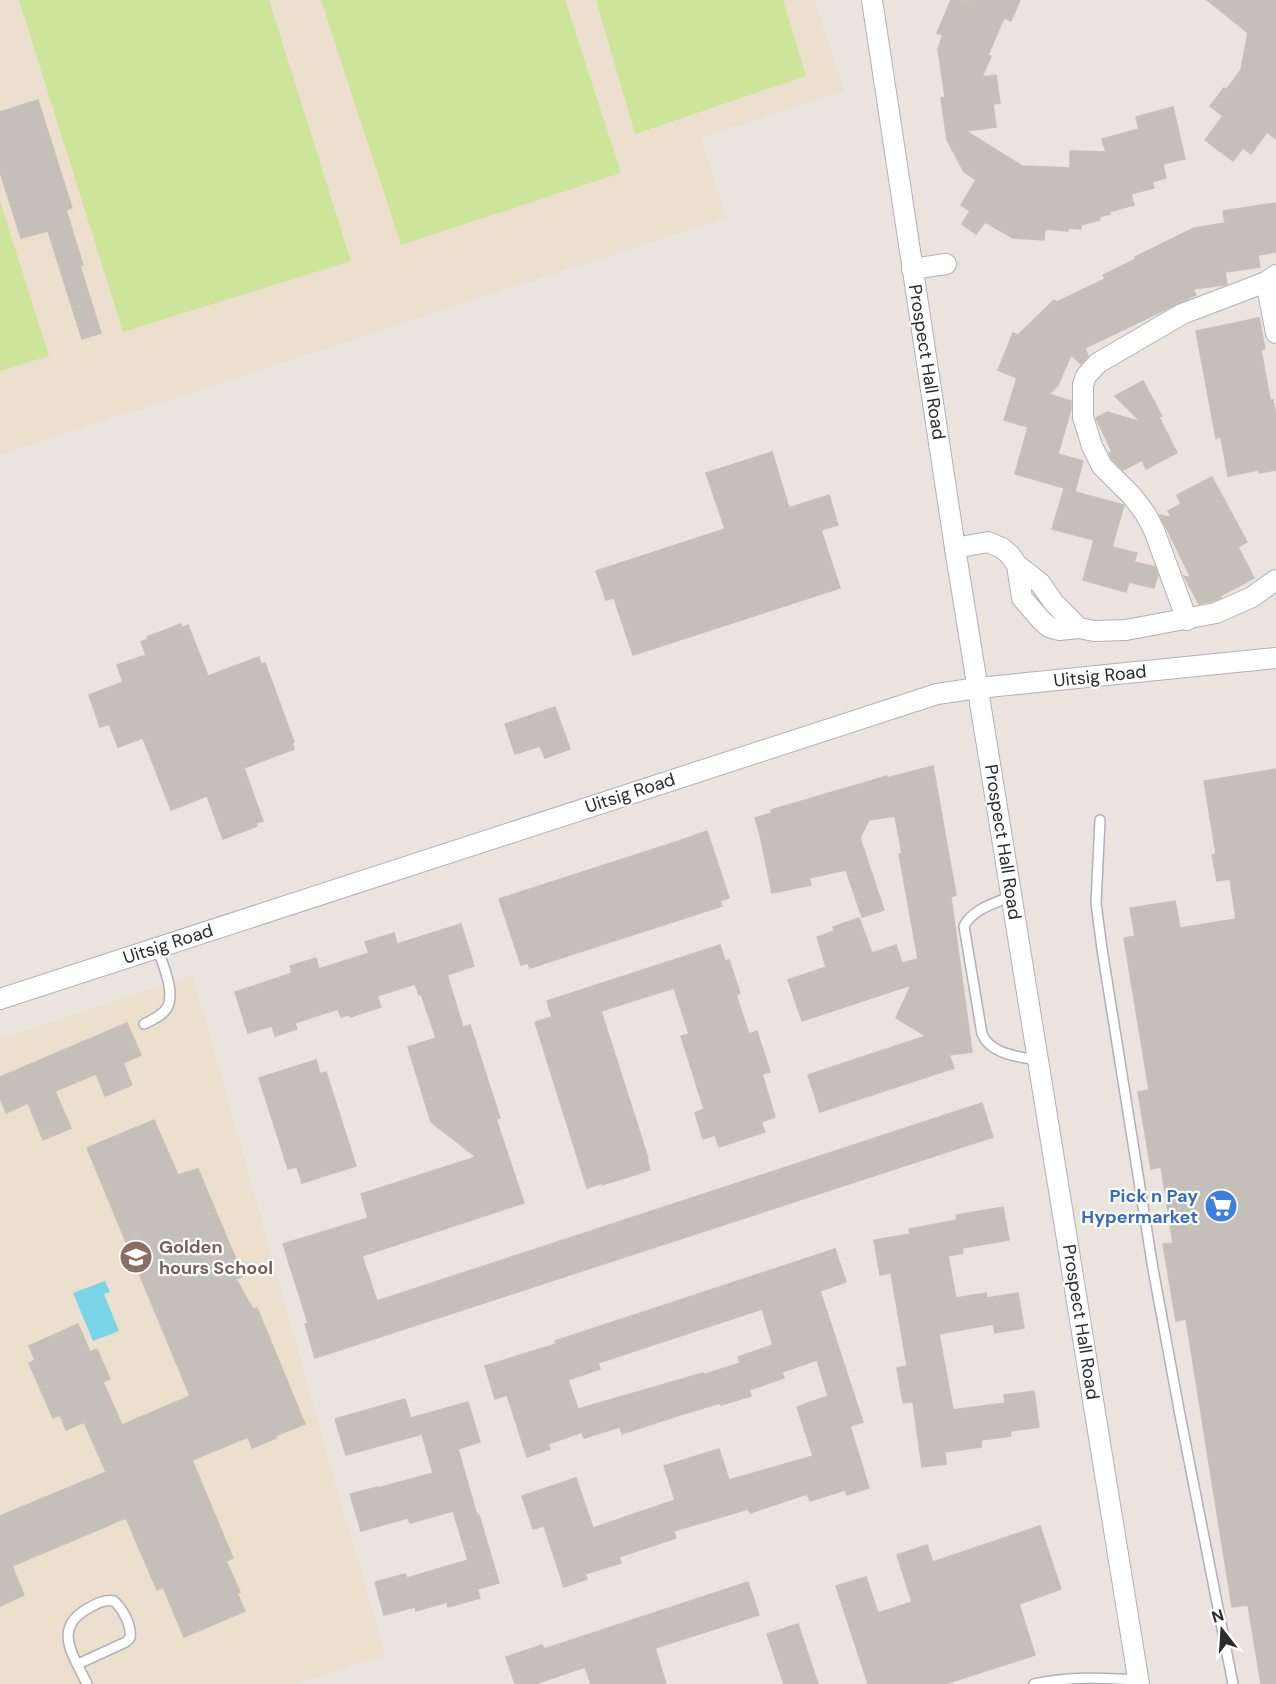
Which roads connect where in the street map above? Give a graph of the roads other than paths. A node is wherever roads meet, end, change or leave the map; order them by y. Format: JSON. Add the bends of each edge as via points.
{"nodes":[{"id":1,"x":872,"y":0,"type":"edge"},
{"id":2,"x":946,"y":264,"type":"dead end"},
{"id":3,"x":912,"y":269,"type":"junction"},
{"id":4,"x":1271,"y":278,"type":"edge"},
{"id":5,"x":1276,"y":333,"type":"edge"},
{"id":6,"x":955,"y":549,"type":"junction"},
{"id":7,"x":1276,"y":580,"type":"edge"},
{"id":8,"x":1187,"y":620,"type":"junction"},
{"id":9,"x":1276,"y":658,"type":"edge"},
{"id":10,"x":978,"y":688,"type":"junction"},
{"id":11,"x":1100,"y":820,"type":"dead end"},
{"id":12,"x":1012,"y":896,"type":"junction"},
{"id":13,"x":157,"y":948,"type":"junction"},
{"id":14,"x":0,"y":999,"type":"edge"},
{"id":15,"x":144,"y":1024,"type":"dead end"},
{"id":16,"x":1039,"y":1061,"type":"junction"},
{"id":17,"x":78,"y":1664,"type":"junction"},
{"id":18,"x":1139,"y":1682,"type":"edge"},
{"id":19,"x":87,"y":1684,"type":"edge"},
{"id":20,"x":1034,"y":1684,"type":"edge"},
{"id":21,"x":1233,"y":1684,"type":"edge"}],
"edges":[{"from":1,"to":3,"type":"street","name":"Prospect Hall Road"},
{"from":2,"to":3,"type":"street"},
{"from":3,"to":6,"type":"street","name":"Prospect Hall Road"},
{"from":4,"to":5,"type":"street"},
{"from":4,"to":8,"type":"street","via":[[1182,314],[1098,363],[1083,385],[1083,417],[1092,446],[1102,466],[1145,513]]},
{"from":6,"to":8,"type":"street","via":[[988,542],[1002,548],[1040,583],[1079,628],[1126,630]]},
{"from":6,"to":10,"type":"street","name":"Prospect Hall Road"},
{"from":7,"to":8,"type":"street","via":[[1252,597],[1216,613]]},
{"from":9,"to":10,"type":"street","name":"Uitsig Road"},
{"from":10,"to":12,"type":"street","name":"Prospect Hall Road"},
{"from":10,"to":13,"type":"street","name":"Uitsig Road","via":[[937,694]]},
{"from":11,"to":21,"type":"lane","via":[[1096,903],[1102,950],[1180,1415]]},
{"from":12,"to":16,"type":"street","name":"Prospect Hall Road"},
{"from":12,"to":16,"type":"lane","via":[[976,913],[964,926],[976,1002],[985,1042],[999,1051]]},
{"from":13,"to":14,"type":"street","name":"Uitsig Road"},
{"from":13,"to":15,"type":"lane","via":[[170,997],[159,1016]]},
{"from":16,"to":18,"type":"street","name":"Prospect Hall Road"},
{"from":17,"to":17,"type":"lane","via":[[69,1642],[71,1621],[101,1602],[114,1601],[124,1614],[130,1638]]},
{"from":17,"to":19,"type":"lane"},
{"from":18,"to":20,"type":"lane","via":[[1078,1678]]}]}
